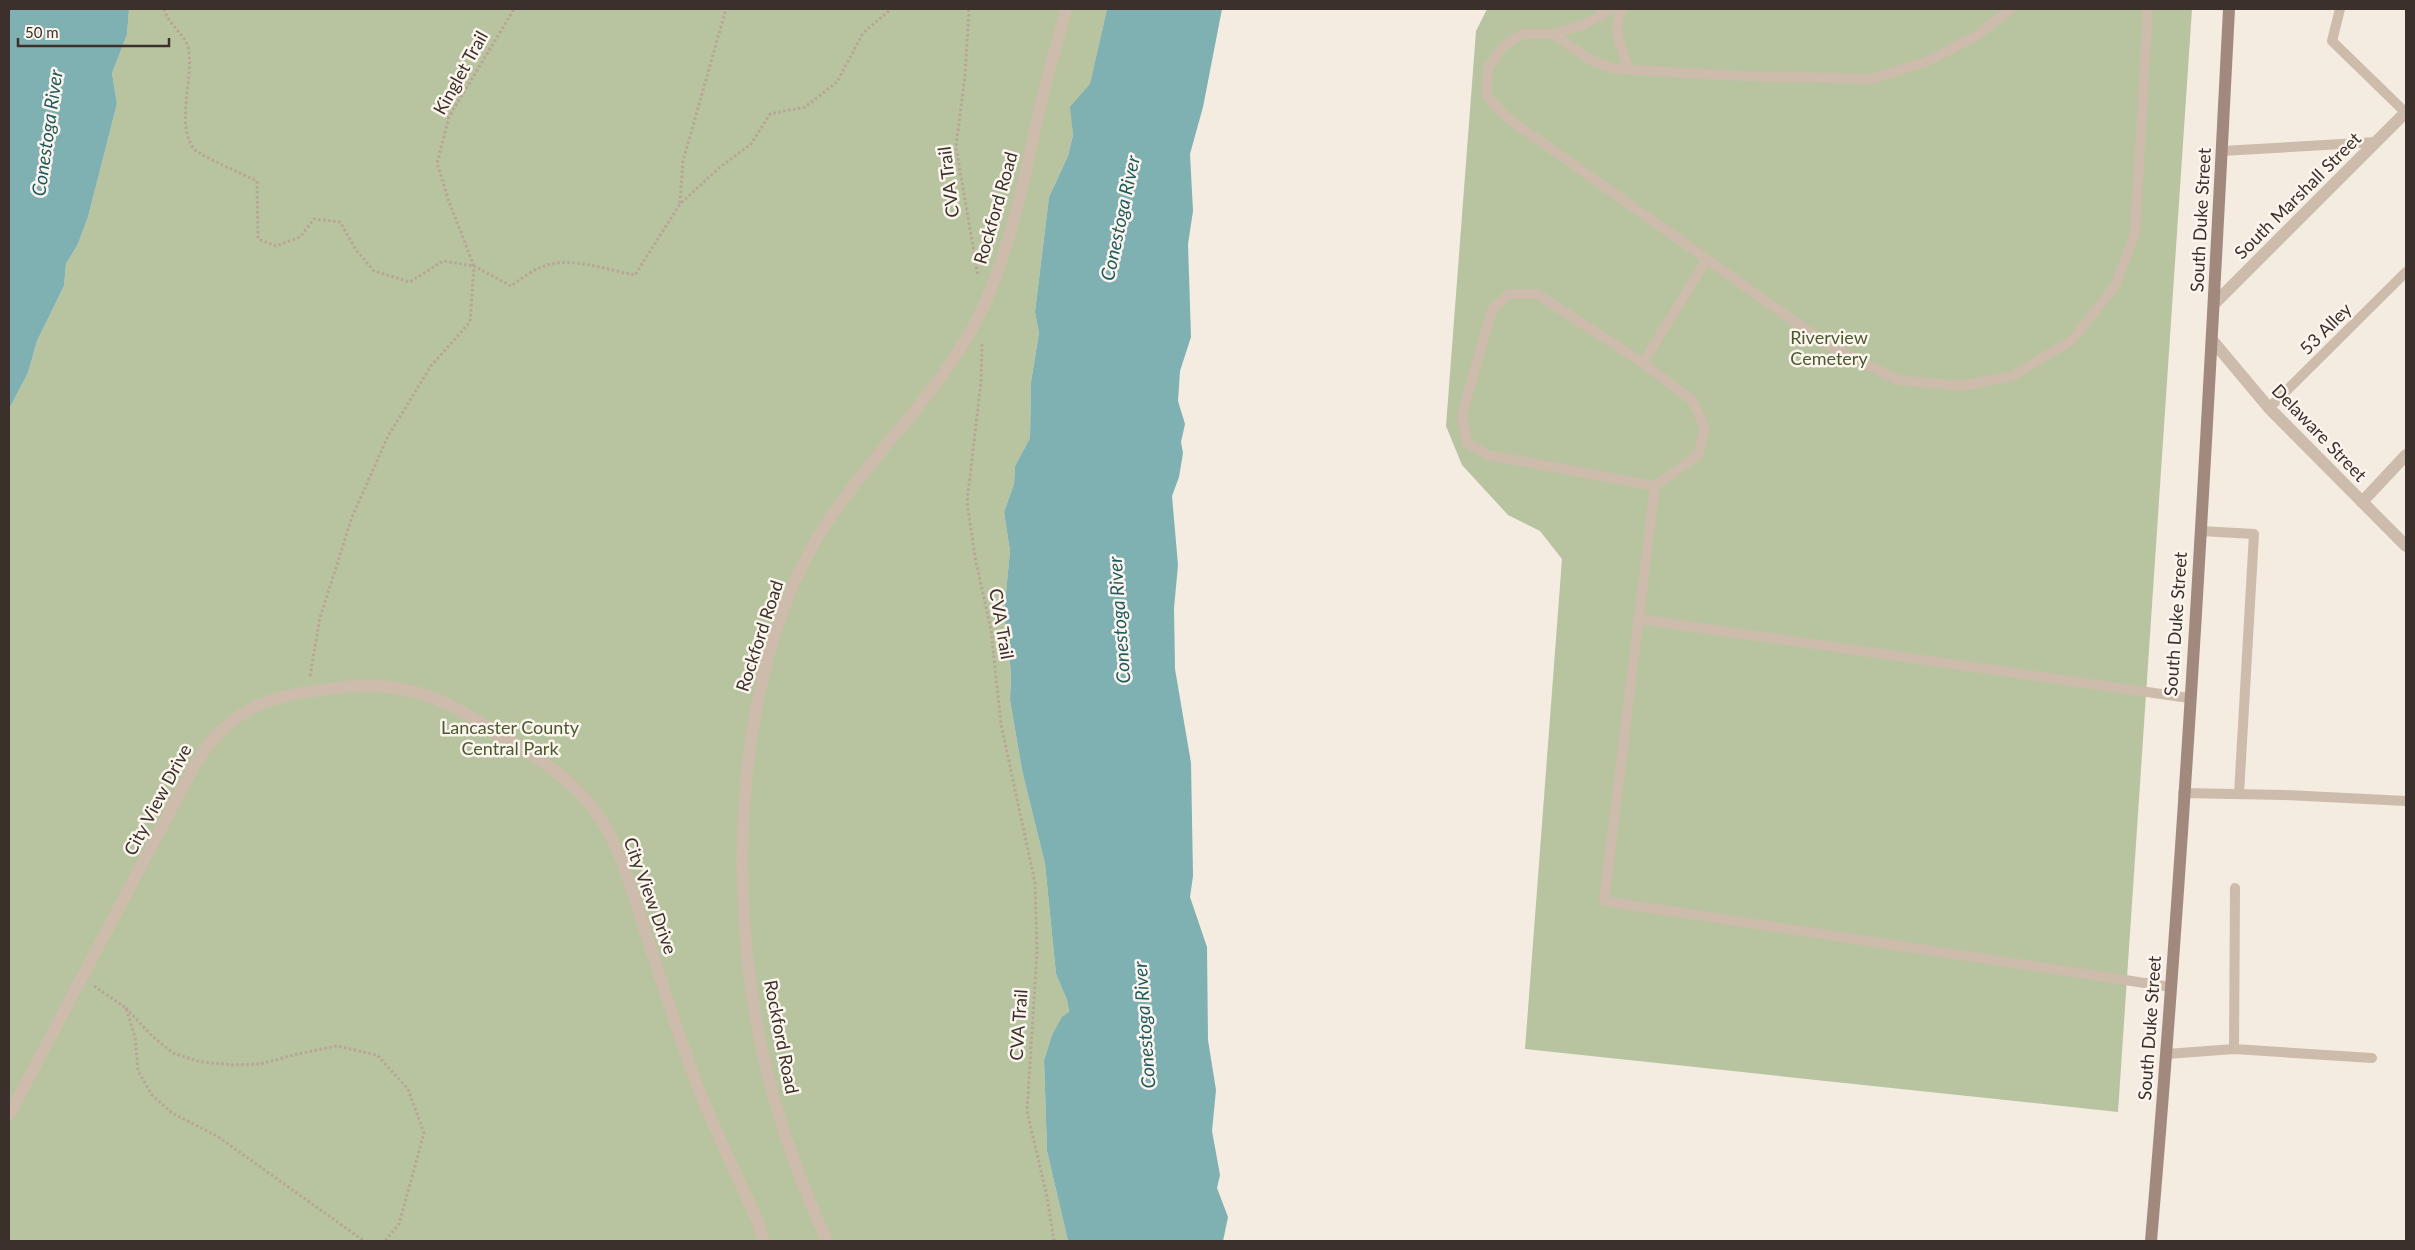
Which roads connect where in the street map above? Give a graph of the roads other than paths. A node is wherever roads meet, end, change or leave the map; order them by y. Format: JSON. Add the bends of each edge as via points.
{"nodes":[{"id":1,"x":1066,"y":9,"type":"edge"},
{"id":2,"x":1612,"y":9,"type":"edge"},
{"id":3,"x":1622,"y":9,"type":"edge"},
{"id":4,"x":2011,"y":9,"type":"edge"},
{"id":5,"x":2148,"y":9,"type":"edge"},
{"id":6,"x":2229,"y":9,"type":"edge"},
{"id":7,"x":2340,"y":9,"type":"edge"},
{"id":8,"x":1553,"y":34,"type":"junction"},
{"id":9,"x":1630,"y":70,"type":"junction"},
{"id":10,"x":2406,"y":112,"type":"edge"},
{"id":11,"x":2376,"y":142,"type":"junction"},
{"id":12,"x":2222,"y":151,"type":"junction"},
{"id":13,"x":1706,"y":260,"type":"junction"},
{"id":14,"x":2406,"y":272,"type":"edge"},
{"id":15,"x":2214,"y":304,"type":"junction"},
{"id":16,"x":2212,"y":340,"type":"junction"},
{"id":17,"x":1643,"y":363,"type":"junction"},
{"id":18,"x":2269,"y":408,"type":"junction"},
{"id":19,"x":2406,"y":455,"type":"edge"},
{"id":20,"x":1655,"y":486,"type":"junction"},
{"id":21,"x":2362,"y":502,"type":"junction"},
{"id":22,"x":2200,"y":531,"type":"junction"},
{"id":23,"x":2406,"y":546,"type":"edge"},
{"id":24,"x":1638,"y":620,"type":"junction"},
{"id":25,"x":2189,"y":698,"type":"junction"},
{"id":26,"x":2183,"y":793,"type":"junction"},
{"id":27,"x":2239,"y":794,"type":"junction"},
{"id":28,"x":2406,"y":801,"type":"edge"},
{"id":29,"x":2235,"y":888,"type":"dead end"},
{"id":30,"x":2171,"y":987,"type":"junction"},
{"id":31,"x":2234,"y":1049,"type":"junction"},
{"id":32,"x":2167,"y":1054,"type":"junction"},
{"id":33,"x":2372,"y":1058,"type":"dead end"},
{"id":34,"x":9,"y":1115,"type":"edge"},
{"id":35,"x":764,"y":1241,"type":"edge"},
{"id":36,"x":827,"y":1241,"type":"edge"},
{"id":37,"x":2150,"y":1241,"type":"edge"}],
"edges":[{"from":1,"to":36,"type":"street","name":"Rockford Road","via":[[1018,210],[1006,251],[984,305],[946,369],[825,525],[798,574],[784,608],[758,700],[750,746],[744,832],[746,942],[764,1060],[777,1108]]},
{"from":2,"to":8,"type":"lane","via":[[1586,24]]},
{"from":3,"to":9,"type":"lane","via":[[1617,32]]},
{"from":4,"to":9,"type":"lane","via":[[1976,36],[1926,62],[1871,79]]},
{"from":5,"to":13,"type":"lane","via":[[2135,233],[2115,286],[2072,340],[2012,376],[1962,386],[1898,380],[1828,345]]},
{"from":6,"to":12,"type":"main road","name":"South Duke Street"},
{"from":7,"to":10,"type":"lane","via":[[2332,41]]},
{"from":8,"to":9,"type":"lane","via":[[1589,59],[1614,69]]},
{"from":8,"to":13,"type":"lane","via":[[1523,34],[1503,46],[1488,68],[1486,95],[1506,117]]},
{"from":10,"to":11,"type":"street","name":"South Marshall Street"},
{"from":11,"to":12,"type":"lane"},
{"from":11,"to":15,"type":"street","name":"South Marshall Street"},
{"from":12,"to":15,"type":"main road","name":"South Duke Street"},
{"from":13,"to":17,"type":"lane"},
{"from":14,"to":18,"type":"lane","name":"53 Alley"},
{"from":15,"to":16,"type":"main road","name":"South Duke Street"},
{"from":16,"to":18,"type":"street","name":"Delaware Street"},
{"from":16,"to":22,"type":"main road","name":"South Duke Street"},
{"from":17,"to":20,"type":"lane","via":[[1693,401],[1705,429],[1698,455]]},
{"from":17,"to":20,"type":"lane","via":[[1537,294],[1509,294],[1492,310],[1462,414],[1466,443],[1488,455]]},
{"from":18,"to":21,"type":"street","name":"Delaware Street"},
{"from":19,"to":21,"type":"street"},
{"from":20,"to":24,"type":"lane"},
{"from":21,"to":23,"type":"street","name":"Delaware Street"},
{"from":22,"to":25,"type":"main road","name":"South Duke Street"},
{"from":22,"to":27,"type":"lane","via":[[2254,534]]},
{"from":24,"to":25,"type":"lane"},
{"from":24,"to":30,"type":"lane","via":[[1604,901]]},
{"from":25,"to":26,"type":"main road","name":"South Duke Street"},
{"from":26,"to":27,"type":"lane"},
{"from":26,"to":30,"type":"main road","name":"South Duke Street"},
{"from":27,"to":28,"type":"lane"},
{"from":29,"to":31,"type":"lane"},
{"from":30,"to":32,"type":"main road","name":"South Duke Street"},
{"from":31,"to":32,"type":"lane"},
{"from":31,"to":33,"type":"lane"},
{"from":32,"to":37,"type":"main road","name":"South Duke Street"},
{"from":34,"to":35,"type":"street","name":"City View Drive","via":[[211,739],[246,710],[307,691],[353,686],[399,689],[423,694],[460,710],[542,760],[573,784],[601,820],[618,852],[693,1075]]}]}
